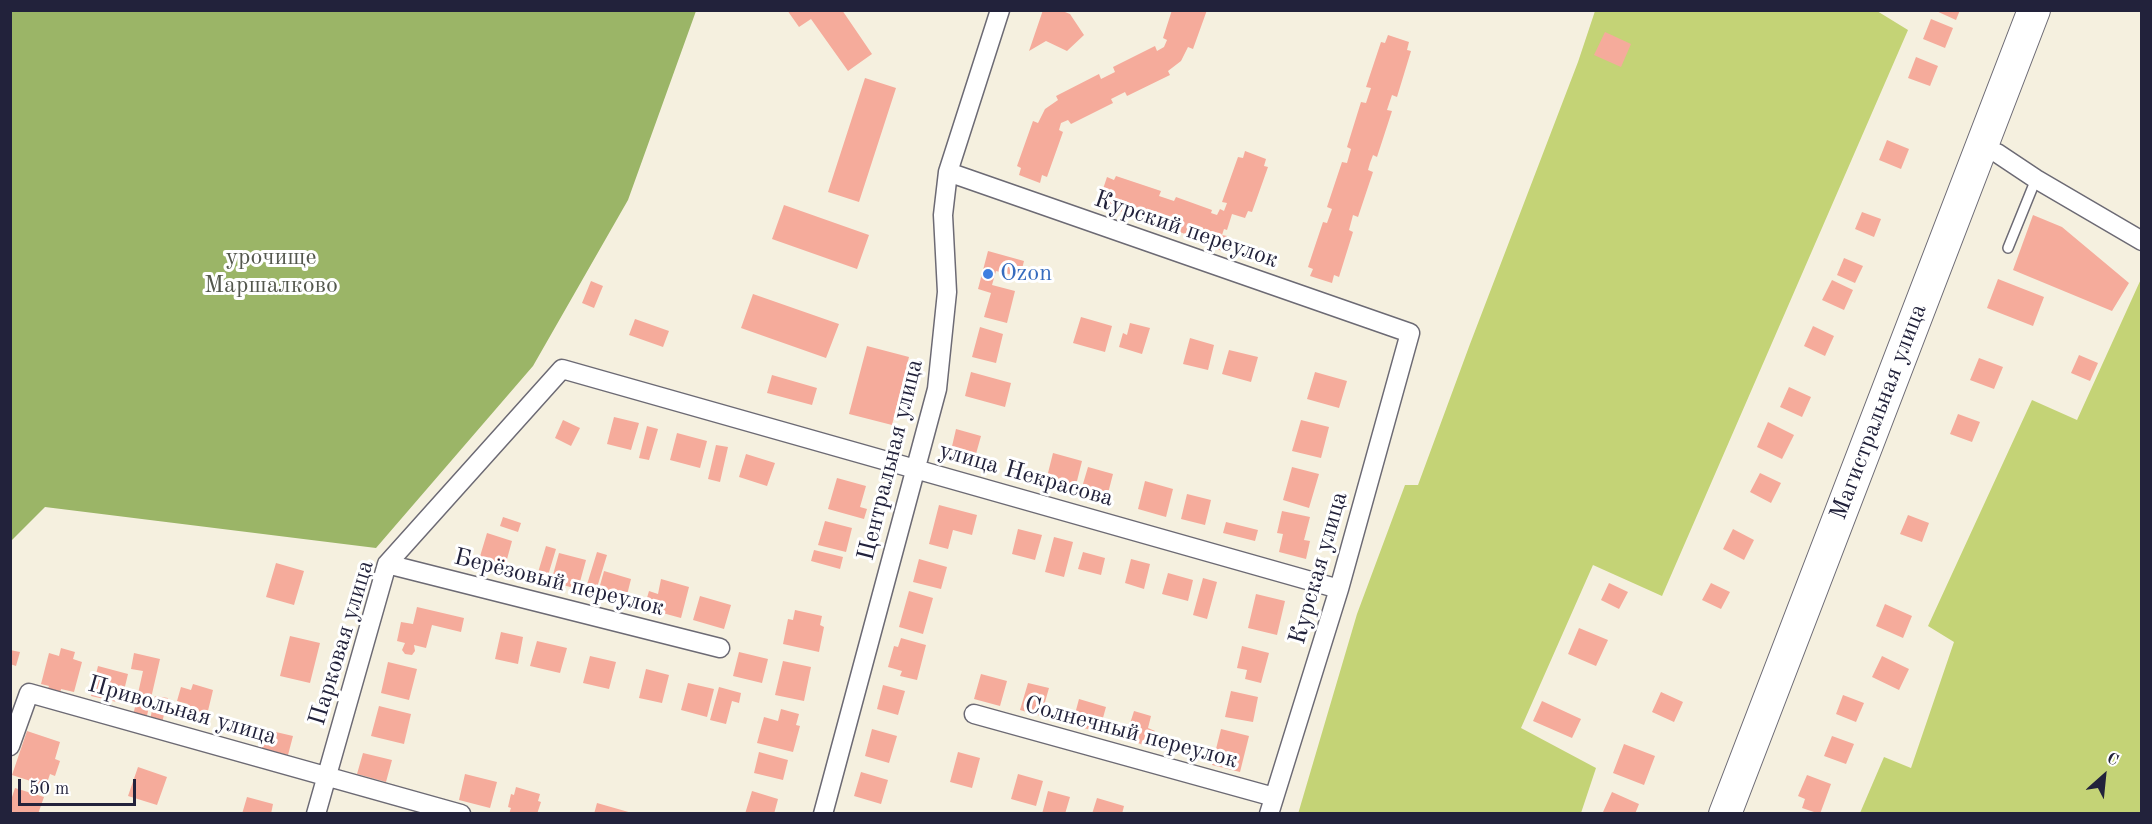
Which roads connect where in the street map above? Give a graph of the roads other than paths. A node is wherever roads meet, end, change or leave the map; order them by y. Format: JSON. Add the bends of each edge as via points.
{"nodes":[{"id":1,"x":1000,"y":10,"type":"edge"},
{"id":2,"x":2034,"y":10,"type":"edge"},
{"id":3,"x":2051,"y":10,"type":"edge"},
{"id":4,"x":1997,"y":153,"type":"junction"},
{"id":5,"x":948,"y":172,"type":"junction"},
{"id":6,"x":2036,"y":179,"type":"junction"},
{"id":7,"x":2142,"y":241,"type":"edge"},
{"id":8,"x":2008,"y":248,"type":"dead end"},
{"id":9,"x":1410,"y":333,"type":"joint"},
{"id":10,"x":562,"y":369,"type":"joint"},
{"id":11,"x":917,"y":469,"type":"junction"},
{"id":12,"x":387,"y":564,"type":"junction"},
{"id":13,"x":1339,"y":589,"type":"junction"},
{"id":14,"x":720,"y":648,"type":"dead end"},
{"id":15,"x":975,"y":714,"type":"dead end"},
{"id":16,"x":10,"y":746,"type":"edge"},
{"id":17,"x":327,"y":776,"type":"junction"},
{"id":18,"x":1271,"y":805,"type":"edge"},
{"id":19,"x":316,"y":813,"type":"edge"},
{"id":20,"x":461,"y":813,"type":"edge"},
{"id":21,"x":823,"y":813,"type":"edge"},
{"id":22,"x":1725,"y":813,"type":"edge"},
{"id":23,"x":1741,"y":813,"type":"edge"}],
"edges":[{"from":1,"to":5,"type":"street","name":"Центральная улица"},
{"from":2,"to":22,"type":"highway","name":"Магистральная улица"},
{"from":3,"to":4,"type":"highway","name":"Магистральная улица"},
{"from":4,"to":6,"type":"street"},
{"from":4,"to":23,"type":"highway","name":"Магистральная улица"},
{"from":5,"to":9,"type":"street","name":"Курский переулок"},
{"from":5,"to":11,"type":"street","name":"Центральная улица","via":[[943,214],[947,292],[941,357]]},
{"from":6,"to":7,"type":"street"},
{"from":6,"to":8,"type":"lane"},
{"from":9,"to":13,"type":"street","name":"Курская улица"},
{"from":10,"to":11,"type":"street","name":"улица Некрасова"},
{"from":10,"to":12,"type":"street","name":"Парковая улица"},
{"from":11,"to":13,"type":"street","name":"улица Некрасова"},
{"from":11,"to":21,"type":"street","name":"Центральная улица"},
{"from":12,"to":14,"type":"street","name":"Берёзовый переулок"},
{"from":12,"to":17,"type":"street","name":"Парковая улица"},
{"from":13,"to":18,"type":"street","name":"Курская улица"},
{"from":15,"to":18,"type":"street","name":"Солнечный переулок"},
{"from":16,"to":17,"type":"street","name":"Привольная улица","via":[[29,693]]},
{"from":17,"to":19,"type":"street","name":"Парковая улица"},
{"from":17,"to":20,"type":"street","name":"Привольная улица"}]}
